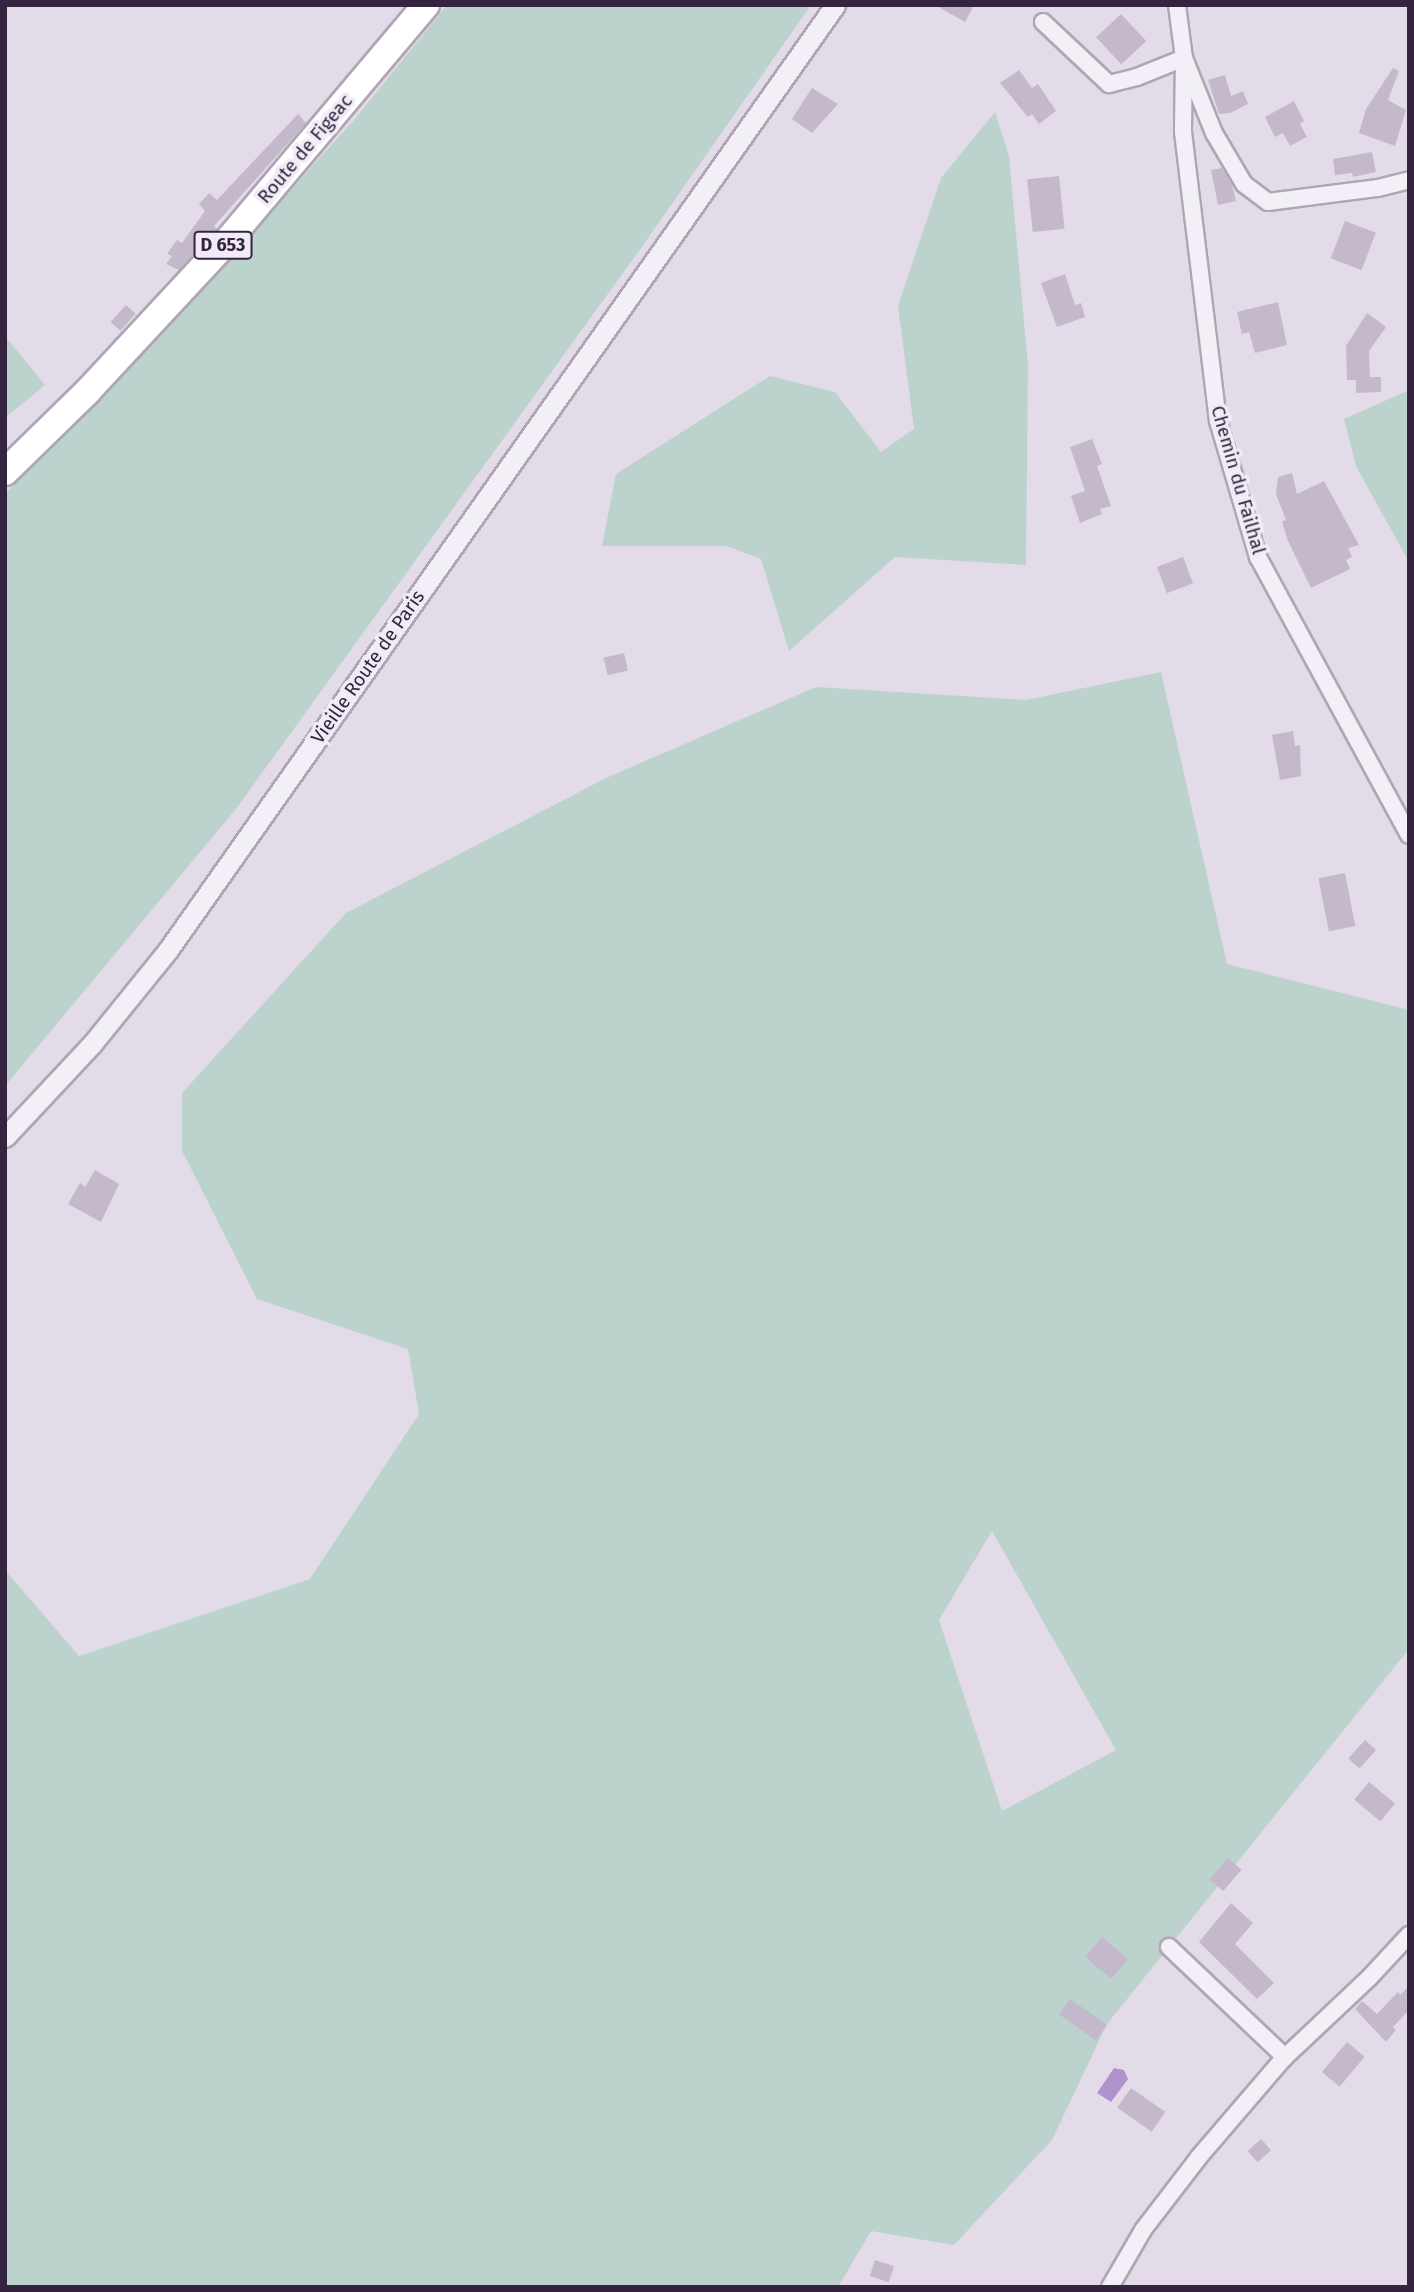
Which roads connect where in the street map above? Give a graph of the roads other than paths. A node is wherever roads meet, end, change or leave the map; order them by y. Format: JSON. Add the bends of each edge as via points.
{"nodes":[{"id":1,"x":426,"y":5,"type":"edge"},
{"id":2,"x":835,"y":5,"type":"edge"},
{"id":3,"x":1177,"y":5,"type":"edge"},
{"id":4,"x":1043,"y":22,"type":"dead end"},
{"id":5,"x":1184,"y":58,"type":"junction"},
{"id":6,"x":1409,"y":180,"type":"edge"},
{"id":7,"x":5,"y":472,"type":"edge"},
{"id":8,"x":1409,"y":835,"type":"edge"},
{"id":9,"x":5,"y":1137,"type":"edge"},
{"id":10,"x":1409,"y":1935,"type":"edge"},
{"id":11,"x":1169,"y":1947,"type":"dead end"},
{"id":12,"x":1285,"y":2057,"type":"junction"},
{"id":13,"x":1110,"y":2287,"type":"edge"}],
"edges":[{"from":1,"to":7,"type":"main road","name":"Route de Figeac","number":"D 653","via":[[229,239],[88,392]]},
{"from":2,"to":9,"type":"street","name":"Vieille Route de Paris","via":[[168,950],[92,1044]]},
{"from":3,"to":5,"type":"street","name":"Chemin du Failhal"},
{"from":4,"to":5,"type":"street","via":[[1108,84]]},
{"from":5,"to":6,"type":"street","via":[[1220,143],[1244,184],[1268,202]]},
{"from":5,"to":8,"type":"street","name":"Chemin du Failhal","via":[[1183,132],[1197,268],[1218,421],[1237,488],[1258,557]]},
{"from":10,"to":12,"type":"street"},
{"from":11,"to":12,"type":"street"},
{"from":12,"to":13,"type":"street","via":[[1143,2230]]}]}
